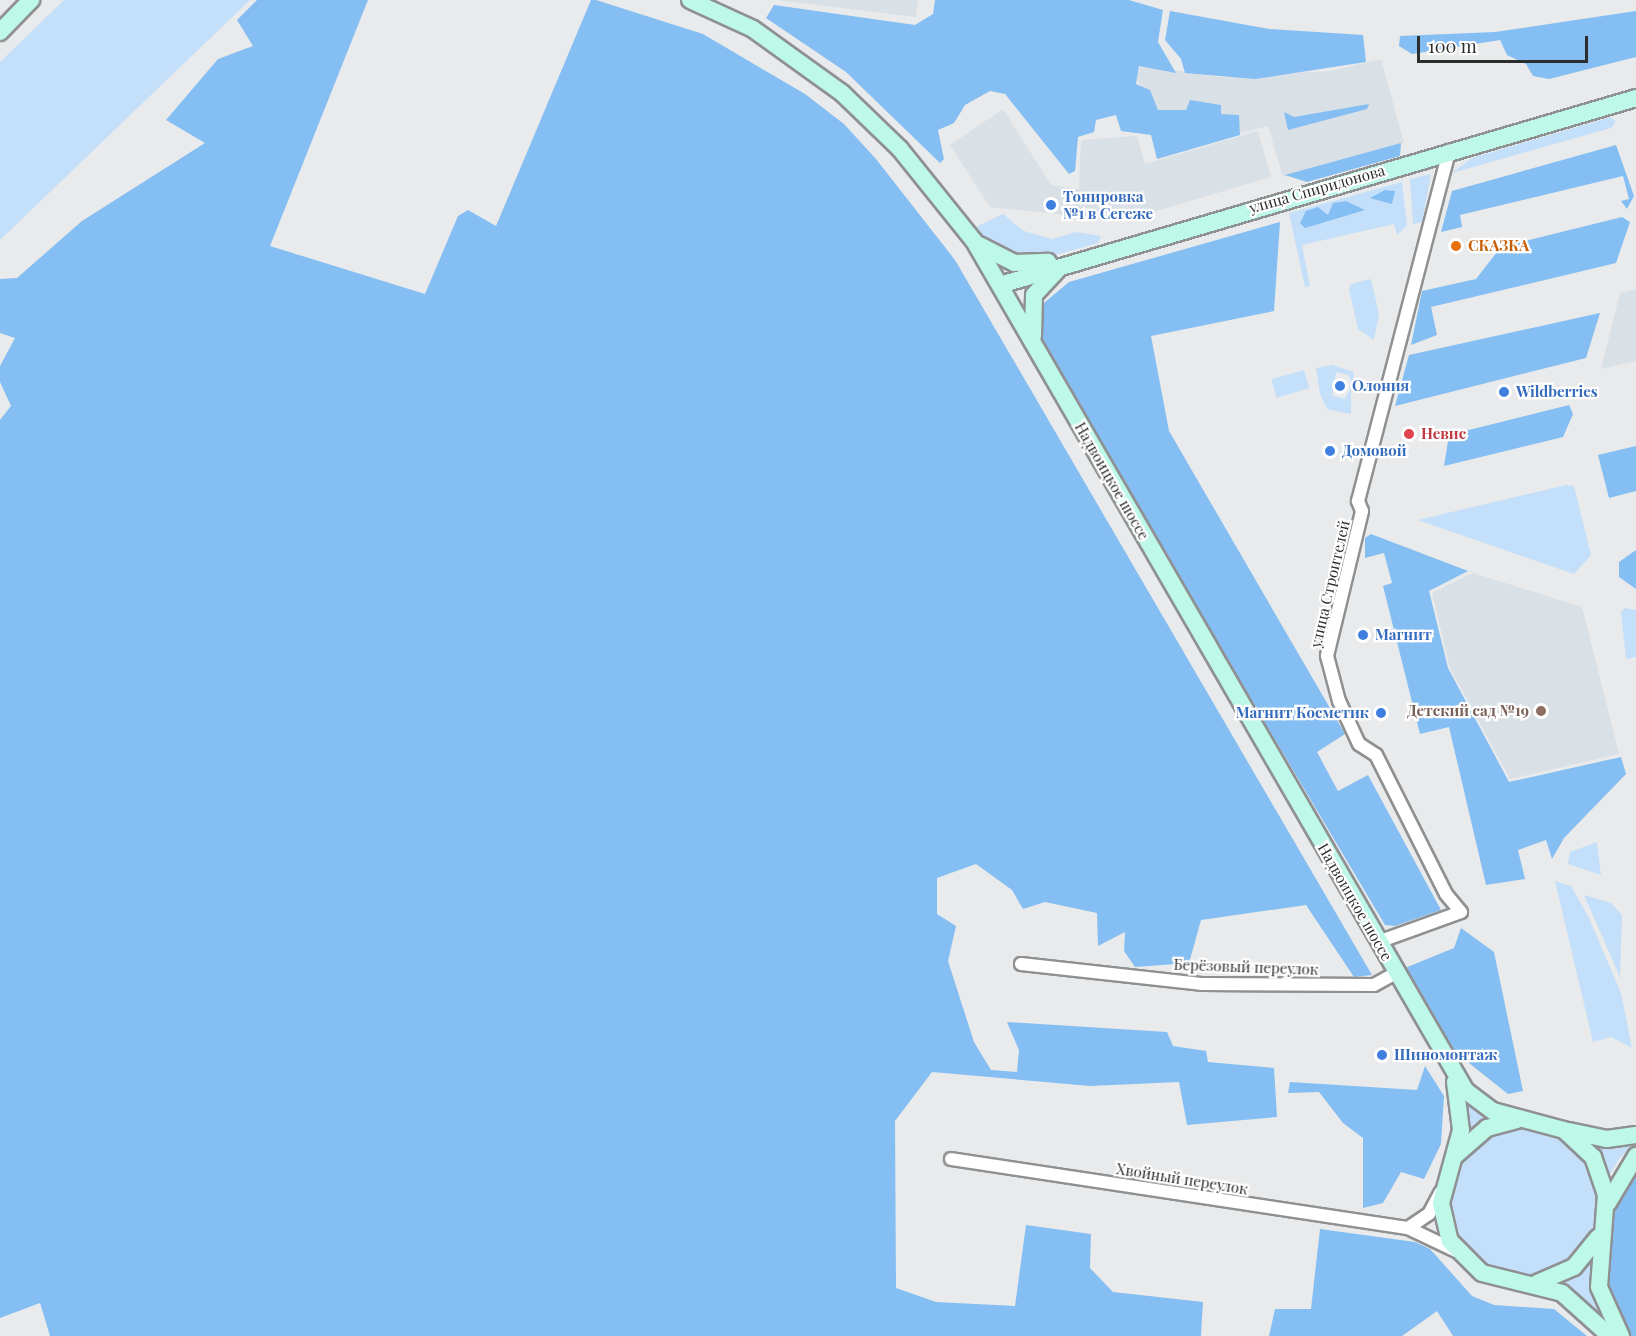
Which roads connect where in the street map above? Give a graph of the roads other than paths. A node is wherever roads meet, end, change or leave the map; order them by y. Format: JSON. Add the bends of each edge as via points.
{"nodes":[{"id":1,"x":31,"y":0,"type":"edge"},
{"id":2,"x":690,"y":0,"type":"edge"},
{"id":3,"x":0,"y":32,"type":"edge"},
{"id":4,"x":1636,"y":98,"type":"edge"},
{"id":5,"x":1449,"y":151,"type":"junction"},
{"id":6,"x":974,"y":241,"type":"junction"},
{"id":7,"x":1073,"y":259,"type":"junction"},
{"id":8,"x":1000,"y":285,"type":"junction"},
{"id":9,"x":1042,"y":359,"type":"junction"},
{"id":10,"x":1378,"y":942,"type":"junction"},
{"id":11,"x":1021,"y":964,"type":"dead end"},
{"id":12,"x":1396,"y":973,"type":"junction"},
{"id":13,"x":1439,"y":1047,"type":"junction"},
{"id":14,"x":1534,"y":1120,"type":"junction"},
{"id":15,"x":1564,"y":1130,"type":"junction"},
{"id":16,"x":1636,"y":1135,"type":"edge"},
{"id":17,"x":1636,"y":1156,"type":"edge"},
{"id":18,"x":951,"y":1160,"type":"dead end"},
{"id":19,"x":1452,"y":1161,"type":"junction"},
{"id":20,"x":1442,"y":1190,"type":"junction"},
{"id":21,"x":1602,"y":1226,"type":"junction"},
{"id":22,"x":1408,"y":1228,"type":"junction"},
{"id":23,"x":1458,"y":1252,"type":"junction"},
{"id":24,"x":1529,"y":1284,"type":"junction"},
{"id":25,"x":1610,"y":1336,"type":"edge"},
{"id":26,"x":1620,"y":1336,"type":"edge"}],
"edges":[{"from":1,"to":3,"type":"main road"},
{"from":2,"to":6,"type":"main road","name":"Надвоицкое шоссе","via":[[753,30],[842,93],[900,149]]},
{"from":4,"to":5,"type":"main road","name":"улица Спиридонова"},
{"from":5,"to":7,"type":"main road","name":"улица Спиридонова"},
{"from":5,"to":10,"type":"street","name":"улица Строителей","via":[[1358,501],[1362,511],[1328,656],[1359,744],[1376,755],[1446,894],[1461,912]]},
{"from":6,"to":7,"type":"main road","via":[[1014,263]]},
{"from":6,"to":8,"type":"main road","name":"Надвоицкое шоссе"},
{"from":7,"to":8,"type":"main road","name":"улица Спиридонова"},
{"from":7,"to":9,"type":"main road","via":[[1034,295],[1031,325]]},
{"from":8,"to":9,"type":"main road","name":"Надвоицкое шоссе"},
{"from":9,"to":10,"type":"main road","name":"Надвоицкое шоссе"},
{"from":10,"to":12,"type":"main road","name":"Надвоицкое шоссе"},
{"from":11,"to":12,"type":"street","name":"Берёзовый переулок","via":[[1200,984],[1374,985]]},
{"from":12,"to":13,"type":"main road","name":"Надвоицкое шоссе"},
{"from":13,"to":14,"type":"main road","via":[[1474,1099],[1493,1110]]},
{"from":13,"to":19,"type":"main road","via":[[1462,1112]]},
{"from":14,"to":15,"type":"main road"},
{"from":14,"to":19,"type":"main road","via":[[1487,1128]]},
{"from":15,"to":16,"type":"main road","via":[[1607,1139]]},
{"from":15,"to":21,"type":"main road","via":[[1587,1149],[1601,1175]]},
{"from":17,"to":21,"type":"main road","via":[[1614,1185]]},
{"from":18,"to":22,"type":"street","name":"Хвойный переулок"},
{"from":19,"to":20,"type":"main road"},
{"from":20,"to":22,"type":"street","via":[[1429,1214]]},
{"from":20,"to":23,"type":"main road","via":[[1443,1222]]},
{"from":21,"to":24,"type":"main road","via":[[1574,1267]]},
{"from":21,"to":26,"type":"main road","via":[[1599,1287]]},
{"from":22,"to":23,"type":"street","name":"Хвойный переулок"},
{"from":23,"to":24,"type":"main road","via":[[1482,1274]]},
{"from":24,"to":25,"type":"main road","via":[[1574,1299]]}]}
